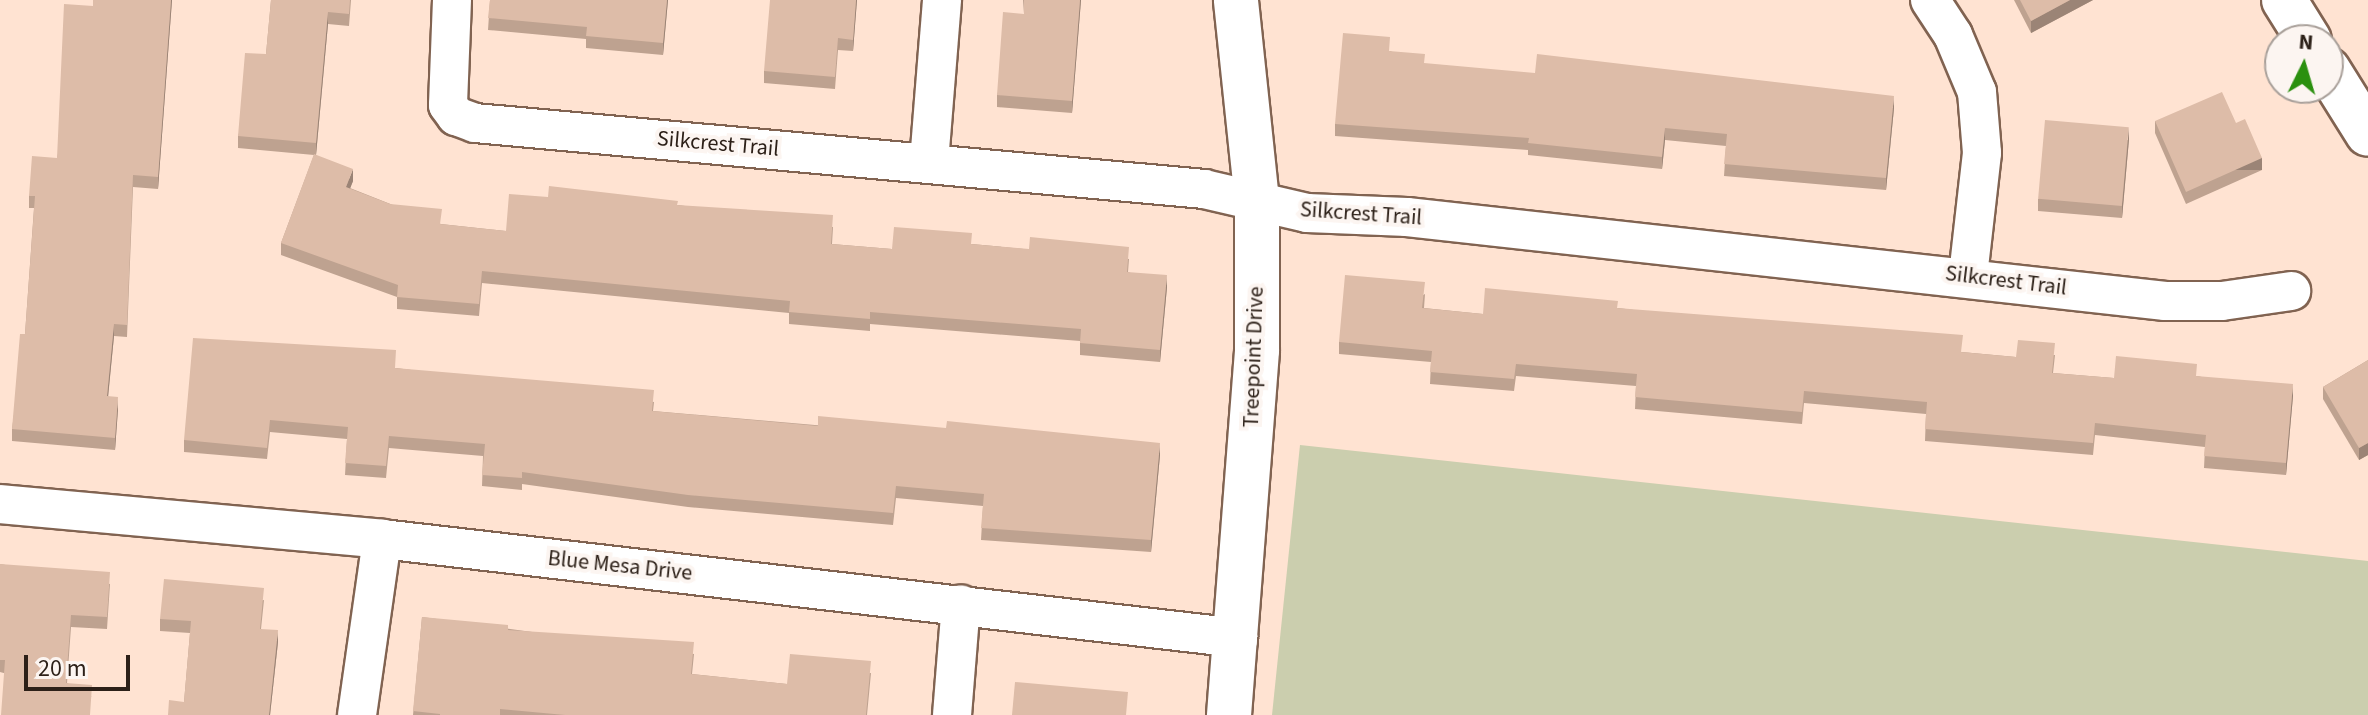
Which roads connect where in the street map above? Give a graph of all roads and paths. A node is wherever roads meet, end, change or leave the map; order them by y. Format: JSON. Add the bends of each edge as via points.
{"nodes":[{"id":1,"x":452,"y":0,"type":"edge"},
{"id":2,"x":942,"y":0,"type":"edge"},
{"id":3,"x":1236,"y":0,"type":"edge"},
{"id":4,"x":1930,"y":0,"type":"edge"},
{"id":5,"x":2284,"y":0,"type":"edge"},
{"id":6,"x":2299,"y":24,"type":"edge"},
{"id":7,"x":2344,"y":96,"type":"edge"},
{"id":8,"x":2368,"y":134,"type":"edge"},
{"id":9,"x":929,"y":162,"type":"junction"},
{"id":10,"x":1257,"y":201,"type":"junction"},
{"id":11,"x":1968,"y":276,"type":"junction"},
{"id":12,"x":2291,"y":291,"type":"dead end"},
{"id":13,"x":0,"y":504,"type":"edge"},
{"id":14,"x":382,"y":539,"type":"junction"},
{"id":15,"x":961,"y":604,"type":"junction"},
{"id":16,"x":1238,"y":638,"type":"junction"},
{"id":17,"x":357,"y":715,"type":"edge"},
{"id":18,"x":952,"y":715,"type":"edge"},
{"id":19,"x":1229,"y":715,"type":"edge"}],
"edges":[{"from":1,"to":9,"type":"street","name":"Silkcrest Trail","via":[[448,105],[456,116],[475,123]]},
{"from":2,"to":9,"type":"street"},
{"from":3,"to":10,"type":"street","name":"Treepoint Drive"},
{"from":4,"to":11,"type":"street","via":[[1953,35],[1977,92],[1982,153]]},
{"from":5,"to":6,"type":"street"},
{"from":7,"to":8,"type":"street"},
{"from":9,"to":10,"type":"street","name":"Silkcrest Trail","via":[[1204,189]]},
{"from":10,"to":11,"type":"street","name":"Silkcrest Trail","via":[[1307,213],[1407,217]]},
{"from":10,"to":16,"type":"street","name":"Treepoint Drive","via":[[1257,350]]},
{"from":11,"to":12,"type":"street","name":"Silkcrest Trail","via":[[2165,301],[2222,301]]},
{"from":13,"to":14,"type":"street","name":"Blue Mesa Drive"},
{"from":14,"to":15,"type":"street","name":"Blue Mesa Drive"},
{"from":14,"to":17,"type":"street"},
{"from":15,"to":16,"type":"street","name":"Blue Mesa Drive"},
{"from":15,"to":18,"type":"street"},
{"from":16,"to":19,"type":"street","name":"Treepoint Drive"}]}
